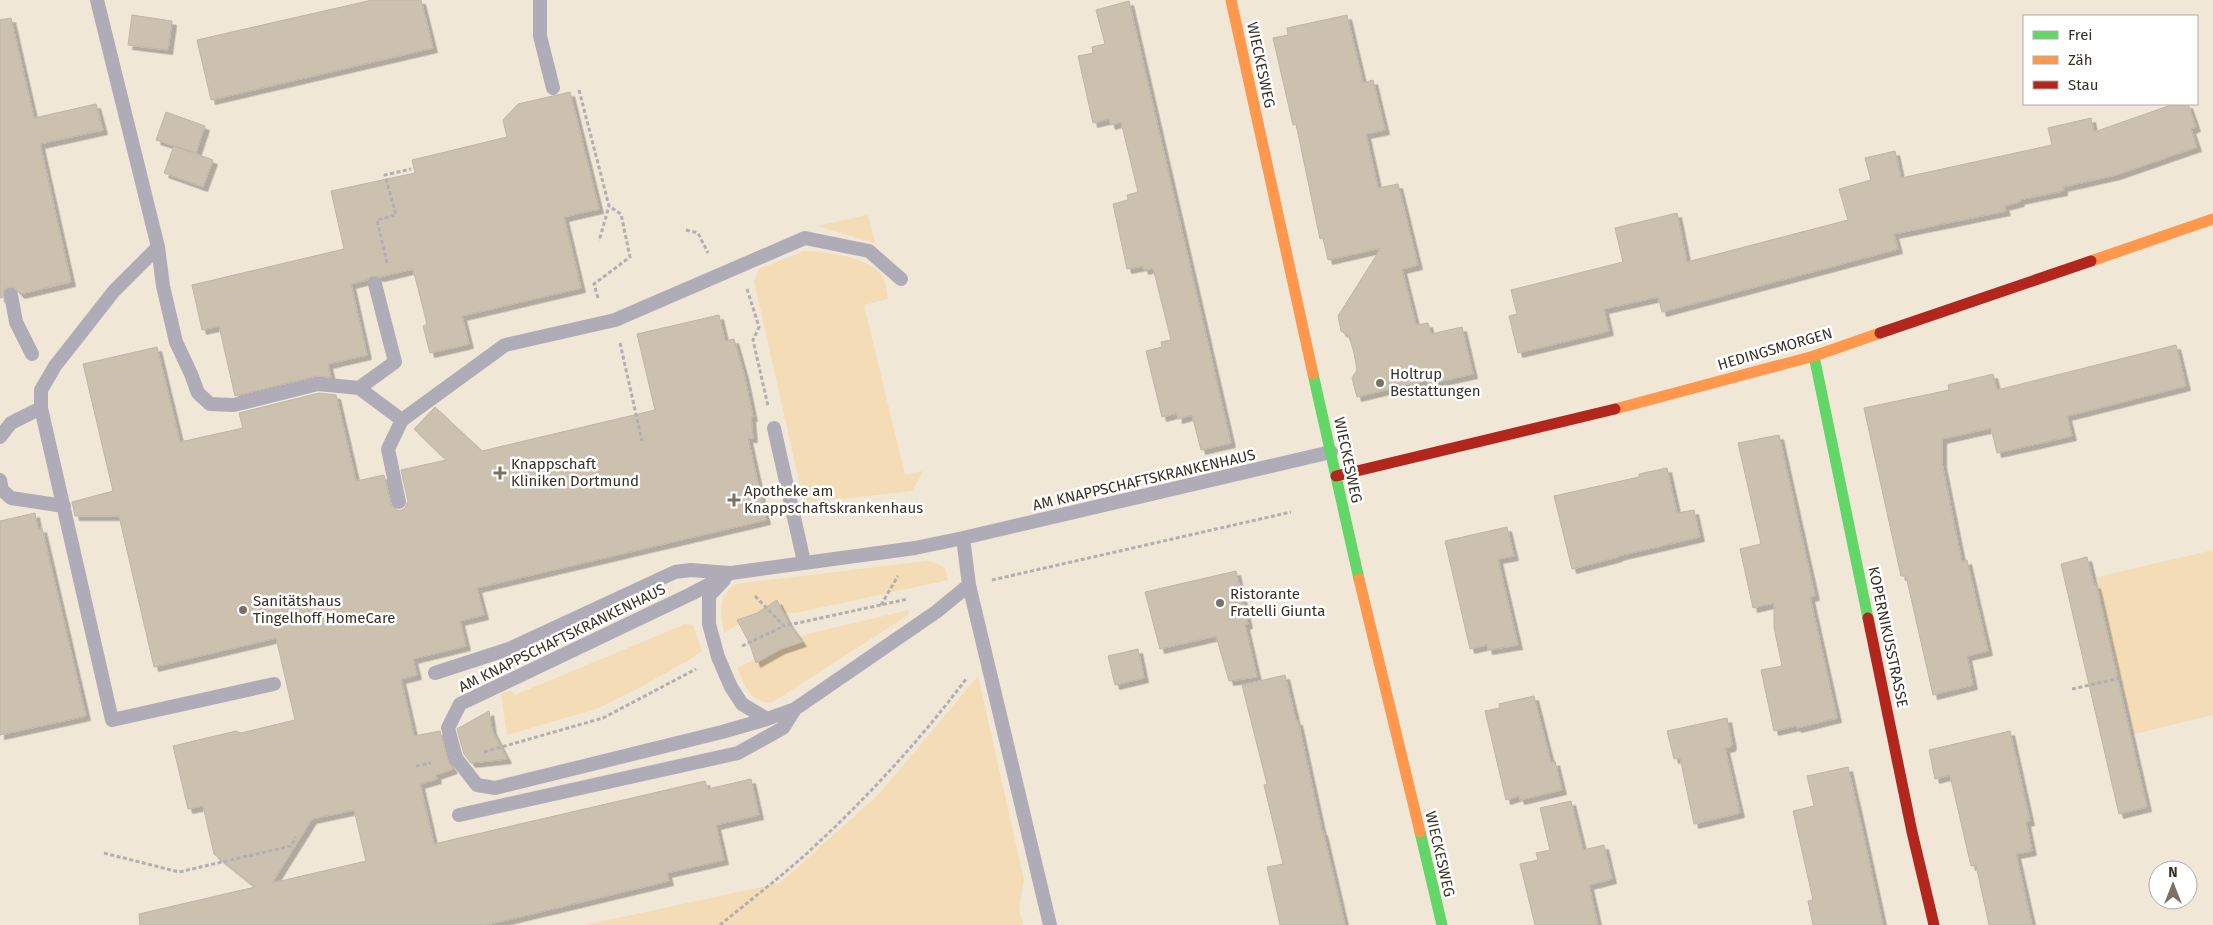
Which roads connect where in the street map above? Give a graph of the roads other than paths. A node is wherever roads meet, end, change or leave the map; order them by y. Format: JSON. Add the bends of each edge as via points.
{"nodes":[{"id":1,"x":97,"y":0,"type":"edge"},
{"id":2,"x":540,"y":0,"type":"edge"},
{"id":3,"x":1231,"y":0,"type":"edge"},
{"id":4,"x":553,"y":88,"type":"road end"},
{"id":5,"x":2213,"y":219,"type":"edge"},
{"id":6,"x":158,"y":247,"type":"junction"},
{"id":7,"x":901,"y":279,"type":"dead end"},
{"id":8,"x":375,"y":284,"type":"dead end"},
{"id":9,"x":11,"y":295,"type":"dead end"},
{"id":10,"x":32,"y":354,"type":"dead end"},
{"id":11,"x":1814,"y":356,"type":"junction"},
{"id":12,"x":359,"y":388,"type":"junction"},
{"id":13,"x":41,"y":408,"type":"junction"},
{"id":14,"x":402,"y":420,"type":"junction"},
{"id":15,"x":774,"y":428,"type":"road end"},
{"id":16,"x":0,"y":437,"type":"edge"},
{"id":17,"x":1332,"y":452,"type":"junction"},
{"id":18,"x":1336,"y":476,"type":"junction"},
{"id":19,"x":0,"y":480,"type":"edge"},
{"id":20,"x":399,"y":502,"type":"dead end"},
{"id":21,"x":64,"y":506,"type":"junction"},
{"id":22,"x":963,"y":538,"type":"junction"},
{"id":23,"x":804,"y":562,"type":"junction"},
{"id":24,"x":731,"y":573,"type":"junction"},
{"id":25,"x":969,"y":585,"type":"junction"},
{"id":26,"x":435,"y":673,"type":"dead end"},
{"id":27,"x":274,"y":684,"type":"dead end"},
{"id":28,"x":795,"y":708,"type":"junction"},
{"id":29,"x":767,"y":719,"type":"junction"},
{"id":30,"x":459,"y":815,"type":"dead end"},
{"id":31,"x":1050,"y":925,"type":"edge"},
{"id":32,"x":1442,"y":925,"type":"edge"},
{"id":33,"x":1934,"y":925,"type":"edge"}],
"edges":[{"from":1,"to":6,"type":"lane"},
{"from":2,"to":4,"type":"lane","via":[[540,36]]},
{"from":3,"to":17,"type":"street","name":"WIECKESWEG"},
{"from":5,"to":11,"type":"street","name":"HEDINGSMORGEN"},
{"from":6,"to":12,"type":"lane","via":[[176,342],[198,393],[210,404],[234,405],[318,384]]},
{"from":6,"to":13,"type":"lane","via":[[114,291],[55,366],[41,390]]},
{"from":7,"to":14,"type":"lane","via":[[869,251],[805,238],[615,320],[505,345]]},
{"from":8,"to":12,"type":"lane","via":[[395,362]]},
{"from":9,"to":10,"type":"lane","via":[[16,322]]},
{"from":11,"to":18,"type":"street","name":"HEDINGSMORGEN","via":[[1587,416]]},
{"from":11,"to":33,"type":"street","name":"KOPERNIKUSSTRASSE"},
{"from":12,"to":14,"type":"lane"},
{"from":13,"to":16,"type":"lane","via":[[11,423]]},
{"from":13,"to":21,"type":"lane"},
{"from":14,"to":20,"type":"lane","via":[[388,449]]},
{"from":15,"to":23,"type":"lane"},
{"from":17,"to":18,"type":"street","name":"WIECKESWEG"},
{"from":17,"to":22,"type":"lane","name":"AM KNAPPSCHAFTSKRANKENHAUS"},
{"from":18,"to":32,"type":"street","name":"WIECKESWEG"},
{"from":19,"to":21,"type":"lane","via":[[2,490],[11,498]]},
{"from":21,"to":27,"type":"lane","via":[[112,720]]},
{"from":22,"to":23,"type":"lane","name":"AM KNAPPSCHAFTSKRANKENHAUS","via":[[915,548]]},
{"from":22,"to":25,"type":"lane"},
{"from":23,"to":24,"type":"lane","name":"AM KNAPPSCHAFTSKRANKENHAUS"},
{"from":24,"to":26,"type":"lane","via":[[675,572],[509,649]]},
{"from":24,"to":29,"type":"lane","via":[[709,596],[709,624],[731,687],[742,704]]},
{"from":24,"to":29,"type":"lane","name":"AM KNAPPSCHAFTSKRANKENHAUS","via":[[460,704],[448,728],[456,758],[478,785],[495,788]]},
{"from":25,"to":28,"type":"lane","name":"AM KNAPPSCHAFTSKRANKENHAUS","via":[[936,612]]},
{"from":25,"to":31,"type":"lane"},
{"from":28,"to":29,"type":"lane","name":"AM KNAPPSCHAFTSKRANKENHAUS"},
{"from":28,"to":30,"type":"lane","via":[[783,728],[738,753]]}]}
